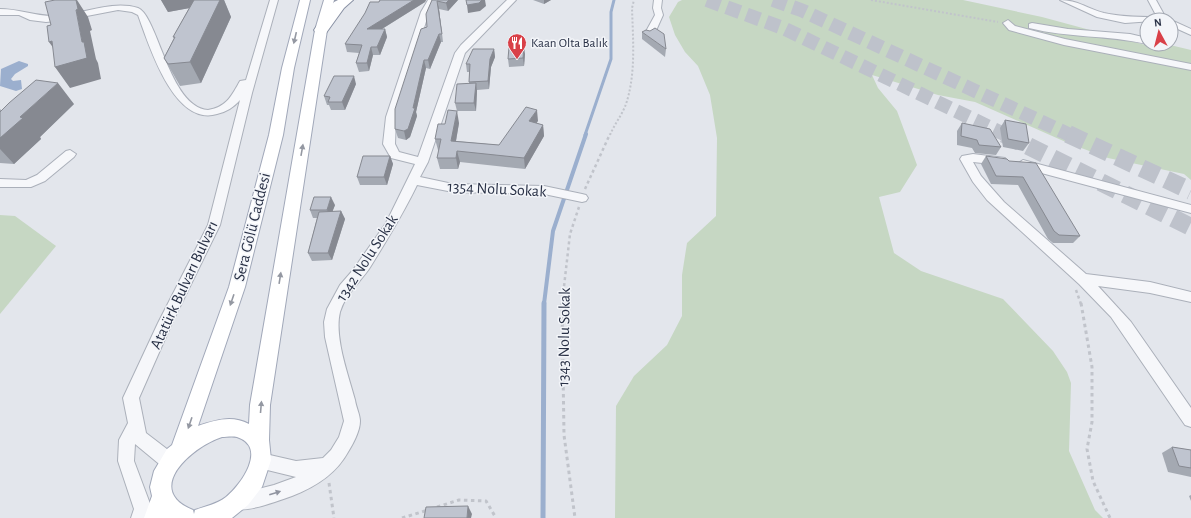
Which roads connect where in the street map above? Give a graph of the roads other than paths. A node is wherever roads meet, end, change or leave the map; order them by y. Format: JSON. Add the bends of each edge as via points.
{"nodes":[{"id":1,"x":304,"y":0,"type":"edge"},
{"id":2,"x":329,"y":0,"type":"edge"},
{"id":3,"x":347,"y":0,"type":"edge"},
{"id":4,"x":432,"y":0,"type":"edge"},
{"id":5,"x":512,"y":0,"type":"edge"},
{"id":6,"x":658,"y":0,"type":"edge"},
{"id":7,"x":1064,"y":0,"type":"edge"},
{"id":8,"x":1152,"y":0,"type":"edge"},
{"id":9,"x":272,"y":6,"type":"edge"},
{"id":10,"x":0,"y":12,"type":"edge"},
{"id":11,"x":1159,"y":12,"type":"edge"},
{"id":12,"x":1125,"y":20,"type":"junction"},
{"id":13,"x":1139,"y":20,"type":"edge"},
{"id":14,"x":1179,"y":27,"type":"edge"},
{"id":15,"x":321,"y":30,"type":"junction"},
{"id":16,"x":1139,"y":31,"type":"edge"},
{"id":17,"x":1191,"y":32,"type":"edge"},
{"id":18,"x":649,"y":35,"type":"edge"},
{"id":19,"x":1139,"y":39,"type":"edge"},
{"id":20,"x":1191,"y":67,"type":"edge"},
{"id":21,"x":70,"y":154,"type":"dead end"},
{"id":22,"x":422,"y":162,"type":"junction"},
{"id":23,"x":413,"y":180,"type":"junction"},
{"id":24,"x":0,"y":183,"type":"edge"},
{"id":25,"x":582,"y":198,"type":"road end"},
{"id":26,"x":1191,"y":209,"type":"edge"},
{"id":27,"x":1081,"y":279,"type":"junction"},
{"id":28,"x":1191,"y":297,"type":"edge"},
{"id":29,"x":1191,"y":420,"type":"edge"},
{"id":30,"x":136,"y":425,"type":"junction"},
{"id":31,"x":260,"y":453,"type":"junction"},
{"id":32,"x":175,"y":455,"type":"junction"},
{"id":33,"x":326,"y":466,"type":"junction"},
{"id":34,"x":162,"y":498,"type":"junction"},
{"id":35,"x":232,"y":510,"type":"edge"},
{"id":36,"x":140,"y":518,"type":"edge"},
{"id":37,"x":155,"y":518,"type":"edge"},
{"id":38,"x":185,"y":518,"type":"edge"},
{"id":39,"x":203,"y":518,"type":"edge"}],
"edges":[{"from":1,"to":32,"type":"main road","name":"Sera Gölü Caddesi","one_way":true,"via":[[276,135],[237,287]]},
{"from":2,"to":15,"type":"main road","name":"Sera Gölü Caddesi"},
{"from":3,"to":15,"type":"highway","via":[[339,5]]},
{"from":4,"to":22,"type":"street","via":[[424,12],[416,43],[403,76],[391,117],[389,144],[395,155]]},
{"from":5,"to":22,"type":"street","name":"1342 Nolu Sokak","via":[[460,53]]},
{"from":6,"to":18,"type":"street","via":[[659,15]]},
{"from":7,"to":12,"type":"street","via":[[1100,15]]},
{"from":8,"to":11,"type":"street"},
{"from":9,"to":10,"type":"street","via":[[261,19],[242,89],[235,101],[213,113],[196,110],[176,91],[156,52],[142,14],[130,4],[117,4],[52,20],[33,18],[13,11]]},
{"from":9,"to":30,"type":"street","name":"Atatürk Bulvarı Bulvarı","via":[[247,92],[214,225],[131,398]]},
{"from":12,"to":13,"type":"street"},
{"from":12,"to":16,"type":"street","via":[[1124,26]]},
{"from":14,"to":17,"type":"street"},
{"from":31,"to":15,"type":"main road","name":"Sera Gölü Caddesi","one_way":true,"via":[[260,405]]},
{"from":19,"to":20,"type":"street","via":[[1097,36],[1008,23],[1012,28],[1064,42]]},
{"from":21,"to":24,"type":"street","via":[[41,178],[28,184]]},
{"from":22,"to":23,"type":"street","name":"1342 Nolu Sokak"},
{"from":23,"to":25,"type":"street","name":"1354 Nolu Sokak","via":[[453,188],[544,190]]},
{"from":23,"to":33,"type":"street","name":"1342 Nolu Sokak","via":[[391,225],[345,289],[334,309],[331,322],[332,337],[352,421],[351,433],[344,448],[337,458]]},
{"from":26,"to":27,"type":"street","via":[[1025,164],[966,159],[970,170],[985,190]]},
{"from":27,"to":28,"type":"street","via":[[1126,283]]},
{"from":27,"to":29,"type":"street","via":[[1116,313]]},
{"from":30,"to":32,"type":"street","name":"Atatürk Bulvarı Bulvarı","via":[[139,437]]},
{"from":30,"to":36,"type":"street","via":[[127,440],[126,462],[143,509]]},
{"from":31,"to":32,"type":"main road","via":[[252,436],[241,430],[227,428],[211,430]]},
{"from":31,"to":33,"type":"street","via":[[296,469]]},
{"from":31,"to":35,"type":"main road","name":"Sera Gölü Caddesi","via":[[257,475]]},
{"from":32,"to":34,"type":"main road","name":"Sera Gölü Caddesi","via":[[162,478]]},
{"from":35,"to":33,"type":"street","name":"1342 Nolu Sokak","one_way":true,"via":[[291,489]]},
{"from":34,"to":37,"type":"main road","name":"Sera Gölü Caddesi"},
{"from":34,"to":38,"type":"main road","via":[[167,509]]},
{"from":35,"to":39,"type":"main road","name":"Sera Gölü Caddesi"}]}
